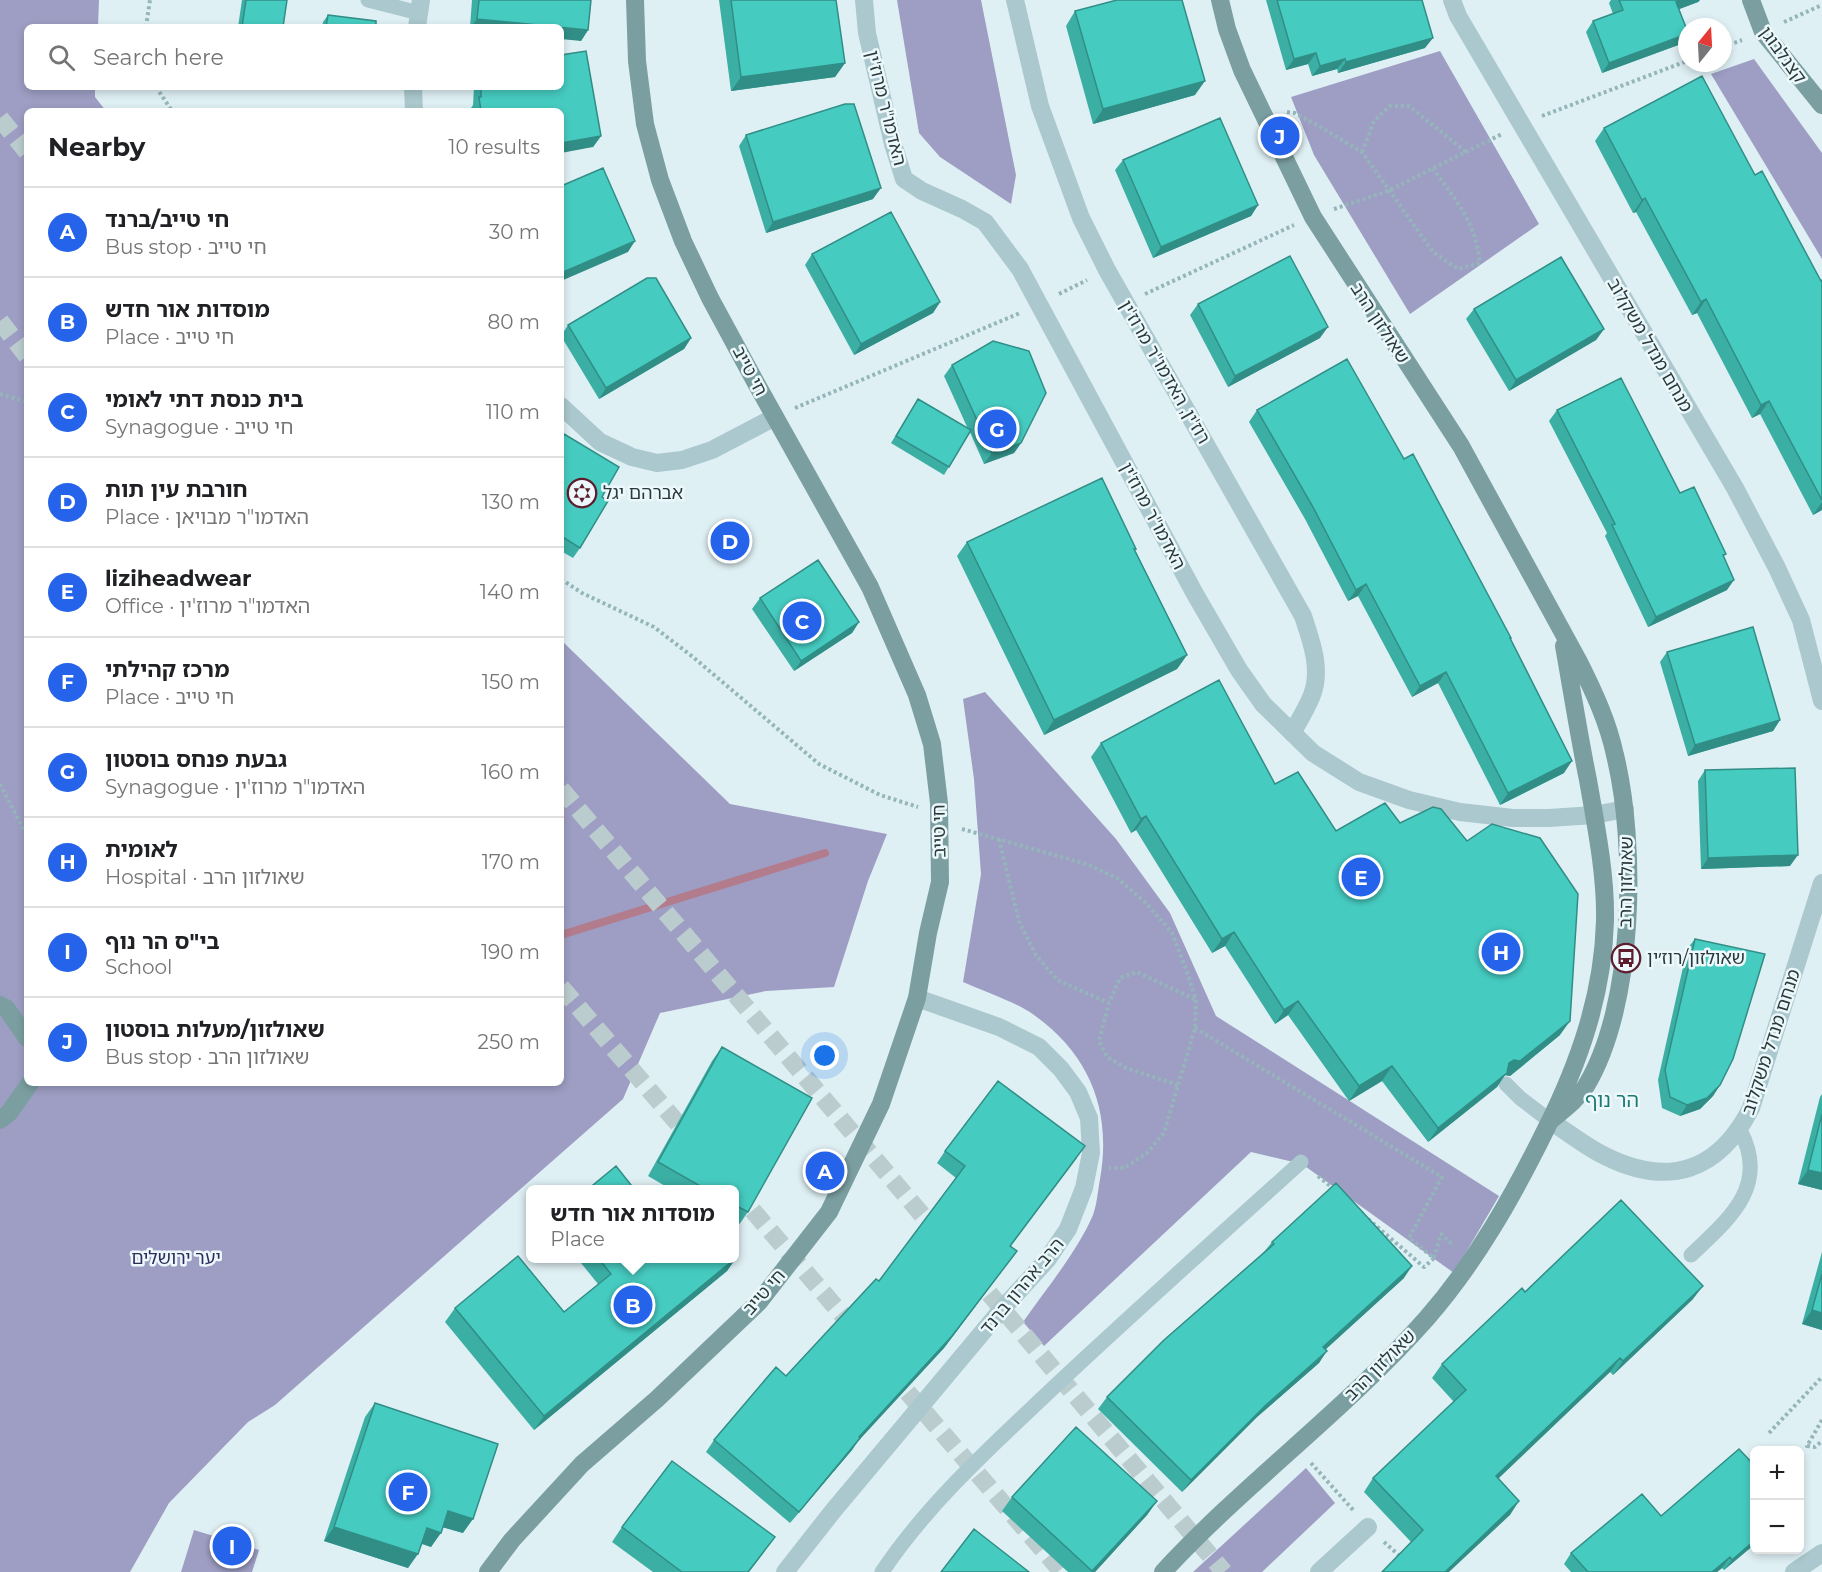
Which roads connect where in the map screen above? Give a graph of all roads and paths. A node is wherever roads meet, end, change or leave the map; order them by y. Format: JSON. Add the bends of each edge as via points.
{"nodes":[{"id":1,"x":150,"y":0,"type":"edge"},
{"id":2,"x":368,"y":0,"type":"edge"},
{"id":3,"x":635,"y":0,"type":"edge"},
{"id":4,"x":864,"y":0,"type":"edge"},
{"id":5,"x":1015,"y":0,"type":"edge"},
{"id":6,"x":1220,"y":0,"type":"edge"},
{"id":7,"x":1452,"y":0,"type":"edge"},
{"id":8,"x":1751,"y":0,"type":"edge"},
{"id":9,"x":1822,"y":5,"type":"edge"},
{"id":10,"x":419,"y":13,"type":"edge"},
{"id":11,"x":146,"y":24,"type":"edge"},
{"id":12,"x":1763,"y":32,"type":"junction"},
{"id":13,"x":1732,"y":44,"type":"edge"},
{"id":14,"x":1678,"y":64,"type":"edge"},
{"id":15,"x":158,"y":90,"type":"edge"},
{"id":16,"x":413,"y":90,"type":"edge"},
{"id":17,"x":1822,"y":105,"type":"edge"},
{"id":18,"x":169,"y":108,"type":"edge"},
{"id":19,"x":414,"y":108,"type":"edge"},
{"id":20,"x":1259,"y":109,"type":"junction"},
{"id":21,"x":1542,"y":116,"type":"dead end"},
{"id":22,"x":1362,"y":152,"type":"junction"},
{"id":23,"x":1466,"y":152,"type":"dead end"},
{"id":24,"x":1433,"y":169,"type":"dead end"},
{"id":25,"x":1107,"y":270,"type":"junction"},
{"id":26,"x":1039,"y":305,"type":"junction"},
{"id":27,"x":0,"y":394,"type":"edge"},
{"id":28,"x":24,"y":401,"type":"edge"},
{"id":29,"x":564,"y":409,"type":"edge"},
{"id":30,"x":775,"y":417,"type":"junction"},
{"id":31,"x":564,"y":581,"type":"edge"},
{"id":32,"x":1563,"y":635,"type":"junction"},
{"id":33,"x":1822,"y":701,"type":"edge"},
{"id":34,"x":1292,"y":733,"type":"junction"},
{"id":35,"x":0,"y":784,"type":"edge"},
{"id":36,"x":939,"y":803,"type":"junction"},
{"id":37,"x":1625,"y":809,"type":"junction"},
{"id":38,"x":1594,"y":814,"type":"junction"},
{"id":39,"x":940,"y":822,"type":"junction"},
{"id":40,"x":24,"y":828,"type":"edge"},
{"id":41,"x":999,"y":839,"type":"junction"},
{"id":42,"x":1822,"y":883,"type":"edge"},
{"id":43,"x":917,"y":998,"type":"junction"},
{"id":44,"x":1196,"y":1000,"type":"junction"},
{"id":45,"x":1109,"y":1003,"type":"junction"},
{"id":46,"x":0,"y":1005,"type":"edge"},
{"id":47,"x":1195,"y":1028,"type":"junction"},
{"id":48,"x":24,"y":1034,"type":"edge"},
{"id":49,"x":1506,"y":1084,"type":"edge"},
{"id":50,"x":1178,"y":1085,"type":"junction"},
{"id":51,"x":28,"y":1086,"type":"edge"},
{"id":52,"x":0,"y":1120,"type":"edge"},
{"id":53,"x":1550,"y":1121,"type":"junction"},
{"id":54,"x":1740,"y":1130,"type":"junction"},
{"id":55,"x":1301,"y":1162,"type":"joint"},
{"id":56,"x":1088,"y":1168,"type":"junction"},
{"id":57,"x":1336,"y":1192,"type":"edge"},
{"id":58,"x":1363,"y":1214,"type":"edge"},
{"id":59,"x":1691,"y":1255,"type":"dead end"},
{"id":60,"x":1434,"y":1258,"type":"junction"},
{"id":61,"x":1471,"y":1260,"type":"junction"},
{"id":62,"x":1822,"y":1377,"type":"edge"},
{"id":63,"x":1822,"y":1420,"type":"edge"},
{"id":64,"x":1769,"y":1433,"type":"dead end"},
{"id":65,"x":1822,"y":1441,"type":"edge"},
{"id":66,"x":1368,"y":1527,"type":"dead end"},
{"id":67,"x":1822,"y":1553,"type":"edge"},
{"id":68,"x":488,"y":1572,"type":"edge"},
{"id":69,"x":785,"y":1572,"type":"edge"},
{"id":70,"x":882,"y":1572,"type":"edge"},
{"id":71,"x":1163,"y":1572,"type":"edge"},
{"id":72,"x":1319,"y":1572,"type":"edge"},
{"id":73,"x":1794,"y":1572,"type":"edge"}],
"edges":[{"from":1,"to":11,"type":"path"},
{"from":2,"to":10,"type":"lane"},
{"from":3,"to":30,"type":"street","name":"חי טייב","via":[[645,124],[660,180],[710,298]]},
{"from":4,"to":26,"type":"street","name":"האדמו\"ר מרוז'ין","via":[[867,33],[904,179],[985,222],[1020,269]]},
{"from":5,"to":25,"type":"street","name":"רוז'ין, האדמו\"ר מרוז'ין","via":[[1040,106],[1081,218]]},
{"from":6,"to":20,"type":"street","name":"שאולזון הרב","via":[[1227,29]]},
{"from":7,"to":33,"type":"street","name":"מנחם מנדל משקלוב","via":[[1469,36],[1778,568],[1801,620]]},
{"from":8,"to":12,"type":"street","name":"קצנלבוגן"},
{"from":9,"to":12,"type":"path"},
{"from":12,"to":13,"type":"path"},
{"from":12,"to":17,"type":"street","name":"קצנלבוגן"},
{"from":14,"to":21,"type":"path"},
{"from":15,"to":18,"type":"path"},
{"from":16,"to":19,"type":"street"},
{"from":20,"to":22,"type":"path","via":[[1295,113]]},
{"from":20,"to":32,"type":"street","name":"שאולזון הרב","via":[[1313,217],[1461,446]]},
{"from":22,"to":23,"type":"path","via":[[1374,121],[1390,106],[1409,106]]},
{"from":22,"to":24,"type":"path","via":[[1433,252],[1458,269],[1480,263],[1478,243],[1464,212]]},
{"from":25,"to":26,"type":"path"},
{"from":25,"to":34,"type":"street","name":"רוז'ין, האדמו\"ר מרוז'ין","via":[[1303,616],[1316,670],[1313,694]]},
{"from":26,"to":30,"type":"path"},
{"from":26,"to":34,"type":"street","name":"האדמו\"ר מרוז'ין","via":[[1239,670],[1263,704]]},
{"from":27,"to":28,"type":"path"},
{"from":29,"to":30,"type":"street","via":[[600,442],[632,457],[657,463],[712,450]]},
{"from":30,"to":36,"type":"street","name":"חי טייב","via":[[870,588],[899,649],[932,744]]},
{"from":31,"to":36,"type":"path","via":[[654,627],[819,764],[890,798],[918,807]]},
{"from":32,"to":37,"type":"street","name":"שאולזון הרב","via":[[1606,723]]},
{"from":32,"to":38,"type":"street","name":"שאולזון הרב"},
{"from":34,"to":38,"type":"street","name":"האדמו\"ר מרוז'ין","via":[[1313,753],[1359,782],[1409,800],[1460,812],[1513,818]]},
{"from":35,"to":40,"type":"path"},
{"from":36,"to":39,"type":"street","name":"חי טייב"},
{"from":37,"to":38,"type":"street","name":"האדמו\"ר מרוז'ין"},
{"from":37,"to":53,"type":"street","name":"שאולזון הרב","via":[[1628,899],[1615,1009],[1608,1036],[1586,1085]]},
{"from":38,"to":53,"type":"street","name":"שאולזון הרב","via":[[1605,918],[1603,962],[1584,1041]]},
{"from":39,"to":41,"type":"path"},
{"from":39,"to":43,"type":"street","name":"חי טייב","via":[[940,882]]},
{"from":41,"to":44,"type":"path","via":[[1086,864],[1117,878],[1172,933]]},
{"from":41,"to":45,"type":"path","via":[[1019,921],[1036,955],[1057,980]]},
{"from":42,"to":54,"type":"street","name":"מנחם מנדל משקלוב","via":[[1751,1108]]},
{"from":43,"to":56,"type":"street","name":"הרב אהרון ברנד","via":[[999,1027],[1039,1047],[1078,1092],[1089,1118]]},
{"from":43,"to":68,"type":"street","name":"חי טייב","via":[[881,1104],[829,1212],[759,1302],[582,1464]]},
{"from":44,"to":45,"type":"path","via":[[1137,972],[1120,978]]},
{"from":44,"to":47,"type":"path"},
{"from":45,"to":50,"type":"path","via":[[1099,1041],[1107,1057],[1126,1068]]},
{"from":46,"to":48,"type":"street"},
{"from":47,"to":50,"type":"path"},
{"from":47,"to":60,"type":"path","via":[[1442,1177],[1409,1238]]},
{"from":49,"to":53,"type":"lane"},
{"from":50,"to":56,"type":"path","via":[[1164,1133],[1146,1153],[1124,1168]]},
{"from":51,"to":52,"type":"street"},
{"from":53,"to":54,"type":"street","name":"מנחם מנדל משקלוב","via":[[1618,1163],[1661,1172],[1684,1171],[1706,1161]]},
{"from":53,"to":61,"type":"street","name":"שאולזון הרב","via":[[1503,1211]]},
{"from":54,"to":59,"type":"lane","via":[[1749,1146],[1752,1171],[1742,1201]]},
{"from":55,"to":57,"type":"path"},
{"from":55,"to":70,"type":"lane","via":[[1000,1438],[903,1541]]},
{"from":56,"to":69,"type":"street","name":"הרב אהרון ברנד","via":[[1068,1229],[1047,1260]]},
{"from":58,"to":60,"type":"path","via":[[1424,1267]]},
{"from":60,"to":61,"type":"path","via":[[1441,1234]]},
{"from":61,"to":71,"type":"street","name":"שאולזון הרב","via":[[1428,1317],[1384,1364]]},
{"from":62,"to":64,"type":"path"},
{"from":63,"to":65,"type":"path","via":[[1807,1446],[1815,1447]]},
{"from":66,"to":72,"type":"street"},
{"from":67,"to":73,"type":"street"}]}
